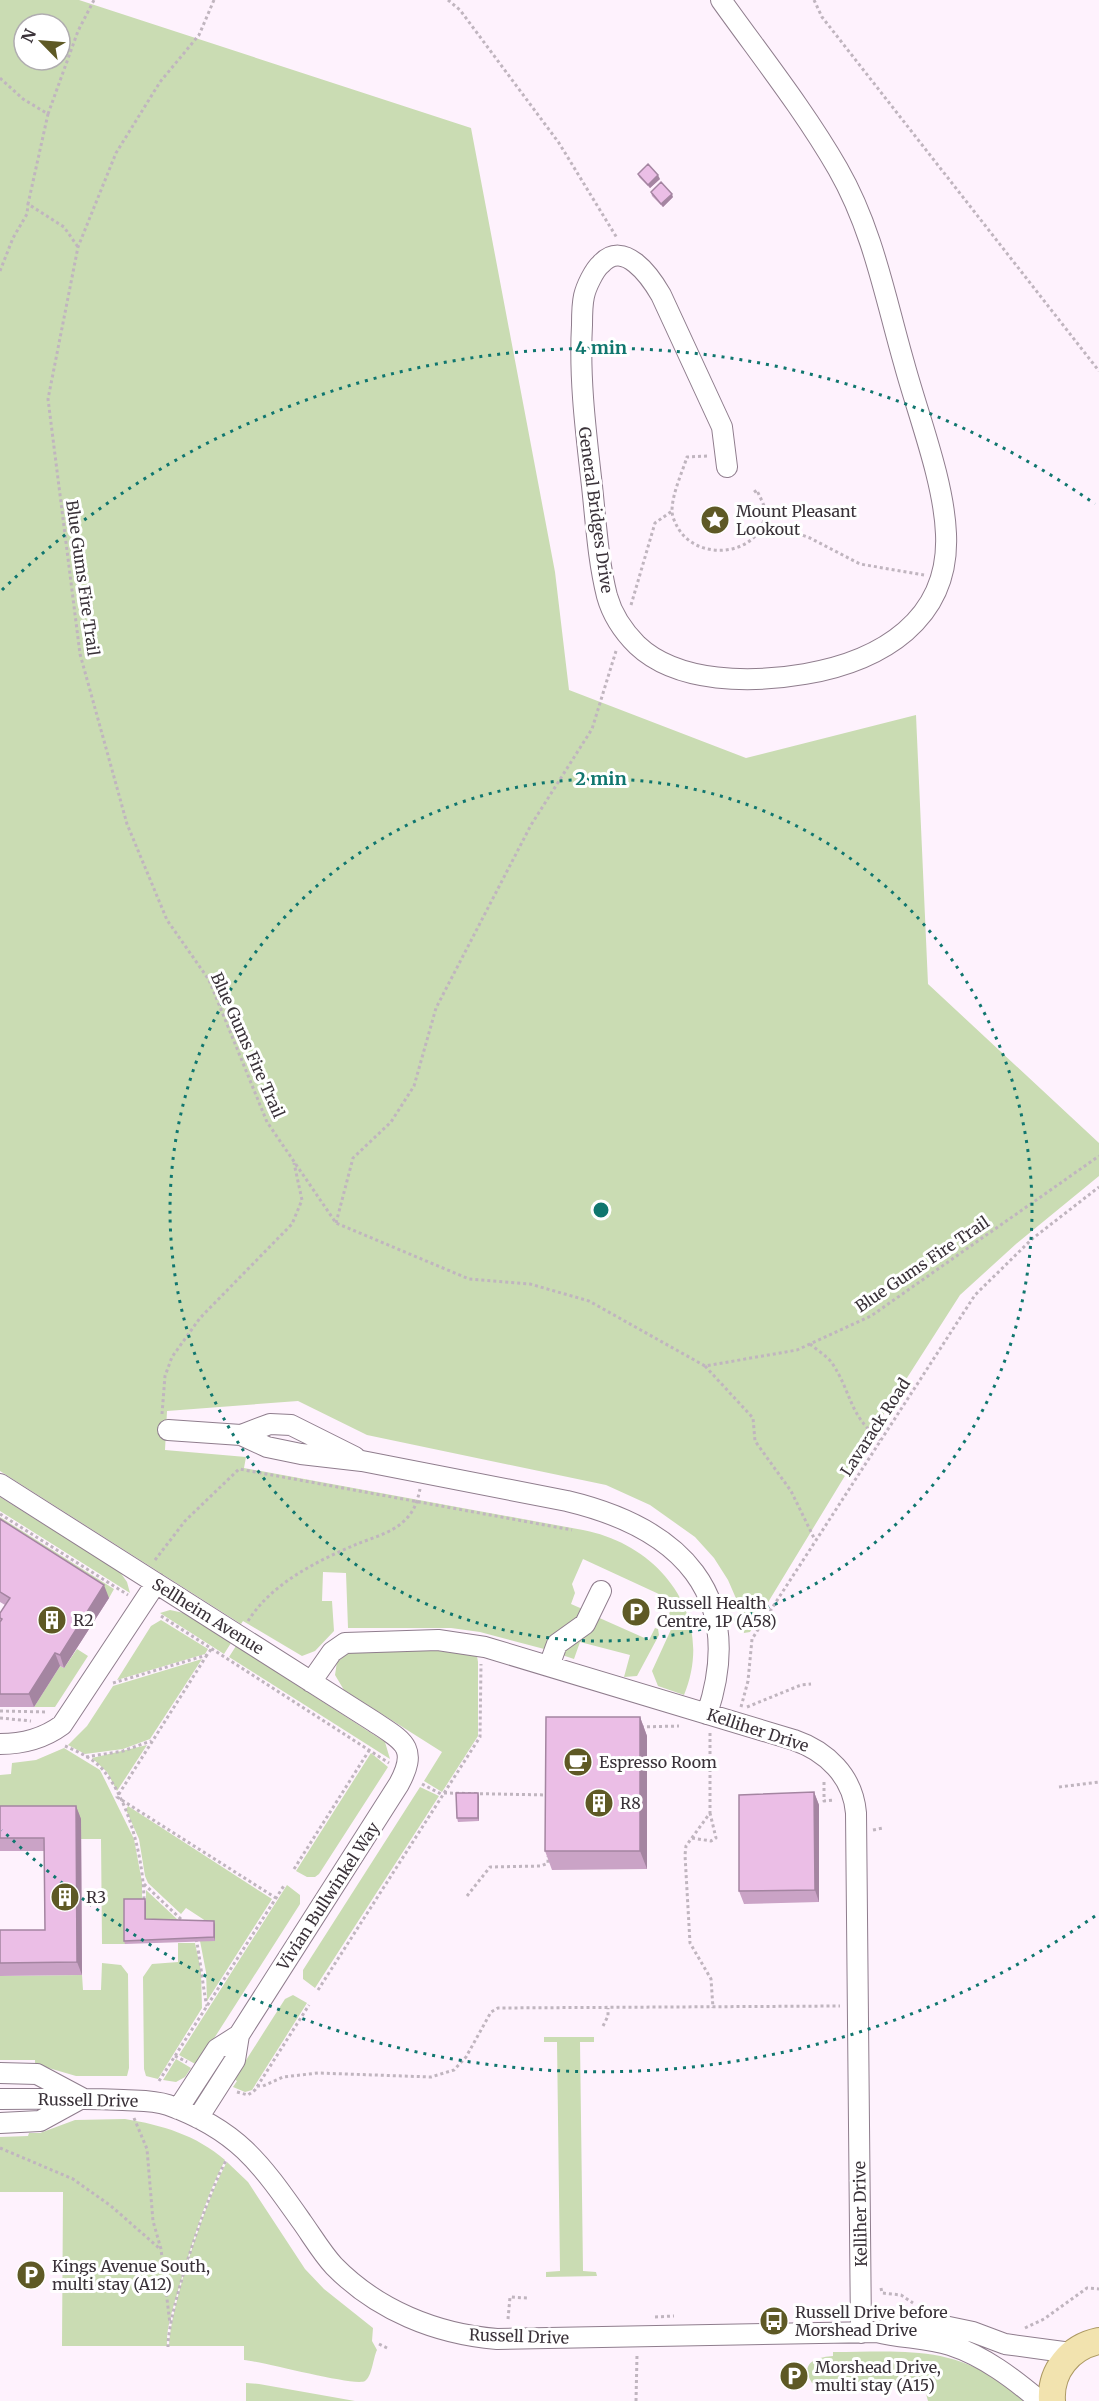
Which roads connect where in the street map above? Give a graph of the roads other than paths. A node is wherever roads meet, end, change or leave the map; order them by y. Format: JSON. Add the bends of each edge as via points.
{"nodes":[{"id":1,"x":722,"y":0,"type":"edge"},
{"id":2,"x":727,"y":461,"type":"road end"},
{"id":3,"x":165,"y":1424,"type":"road end"},
{"id":4,"x":0,"y":1484,"type":"edge"},
{"id":5,"x":150,"y":1579,"type":"junction"},
{"id":6,"x":600,"y":1592,"type":"dead end"},
{"id":7,"x":549,"y":1666,"type":"junction"},
{"id":8,"x":311,"y":1682,"type":"junction"},
{"id":9,"x":706,"y":1720,"type":"junction"},
{"id":10,"x":0,"y":1744,"type":"edge"},
{"id":11,"x":409,"y":1755,"type":"joint"},
{"id":12,"x":239,"y":2035,"type":"junction"},
{"id":13,"x":0,"y":2073,"type":"edge"},
{"id":14,"x":82,"y":2098,"type":"junction"},
{"id":15,"x":0,"y":2099,"type":"edge"},
{"id":16,"x":178,"y":2109,"type":"junction"},
{"id":17,"x":198,"y":2118,"type":"junction"},
{"id":18,"x":0,"y":2123,"type":"edge"},
{"id":19,"x":869,"y":2333,"type":"junction"},
{"id":20,"x":1089,"y":2342,"type":"edge"},
{"id":21,"x":1040,"y":2401,"type":"edge"},
{"id":22,"x":1052,"y":2401,"type":"edge"}],
"edges":[{"from":1,"to":2,"type":"street","name":"General Bridges Drive","via":[[839,170],[868,230],[935,471],[946,531],[946,562],[931,603],[902,638],[853,663],[804,675],[746,680],[698,674],[662,663],[639,647],[623,629],[607,598],[598,542],[584,417],[581,347],[584,294],[600,264],[612,256],[627,257],[650,275],[722,427]]},
{"from":3,"to":9,"type":"street","via":[[241,1435],[270,1424],[291,1425],[362,1461],[598,1508],[631,1522],[664,1543],[701,1582],[717,1616],[720,1667]]},
{"from":4,"to":5,"type":"street","name":"Sellheim Avenue"},
{"from":5,"to":8,"type":"street","name":"Sellheim Avenue"},
{"from":5,"to":10,"type":"street","via":[[62,1725],[46,1736]]},
{"from":6,"to":7,"type":"street","via":[[585,1624],[557,1644]]},
{"from":7,"to":8,"type":"street","name":"Kelliher Drive","via":[[460,1642],[358,1641],[336,1648]]},
{"from":7,"to":9,"type":"street","name":"Kelliher Drive"},
{"from":8,"to":11,"type":"street","name":"Sellheim Avenue","via":[[400,1740]]},
{"from":9,"to":19,"type":"street","name":"Kelliher Drive","via":[[738,1716],[823,1753],[842,1774],[855,1805]]},
{"from":11,"to":12,"type":"street","name":"Vivian Bullwinkel Way","via":[[395,1790]]},
{"from":12,"to":16,"type":"street","name":"Vivian Bullwinkel Way","via":[[217,2049]]},
{"from":12,"to":17,"type":"street","name":"Vivian Bullwinkel Way","via":[[235,2060]]},
{"from":13,"to":14,"type":"street","via":[[37,2074]]},
{"from":14,"to":15,"type":"street","name":"Russell Drive"},
{"from":14,"to":16,"type":"street","name":"Russell Drive","via":[[151,2100]]},
{"from":14,"to":18,"type":"street","via":[[40,2121]]},
{"from":16,"to":17,"type":"street","name":"Russell Drive"},
{"from":17,"to":19,"type":"street","name":"Russell Drive","via":[[221,2130],[262,2165],[332,2264],[353,2283],[405,2316],[469,2336],[496,2338]]},
{"from":19,"to":20,"type":"street","name":"Russell Drive","via":[[925,2322],[973,2332],[1005,2344]]},
{"from":19,"to":21,"type":"street","name":"Russell Drive","via":[[936,2342],[965,2351]]},
{"from":20,"to":22,"type":"main road","via":[[1056,2376]]}]}
